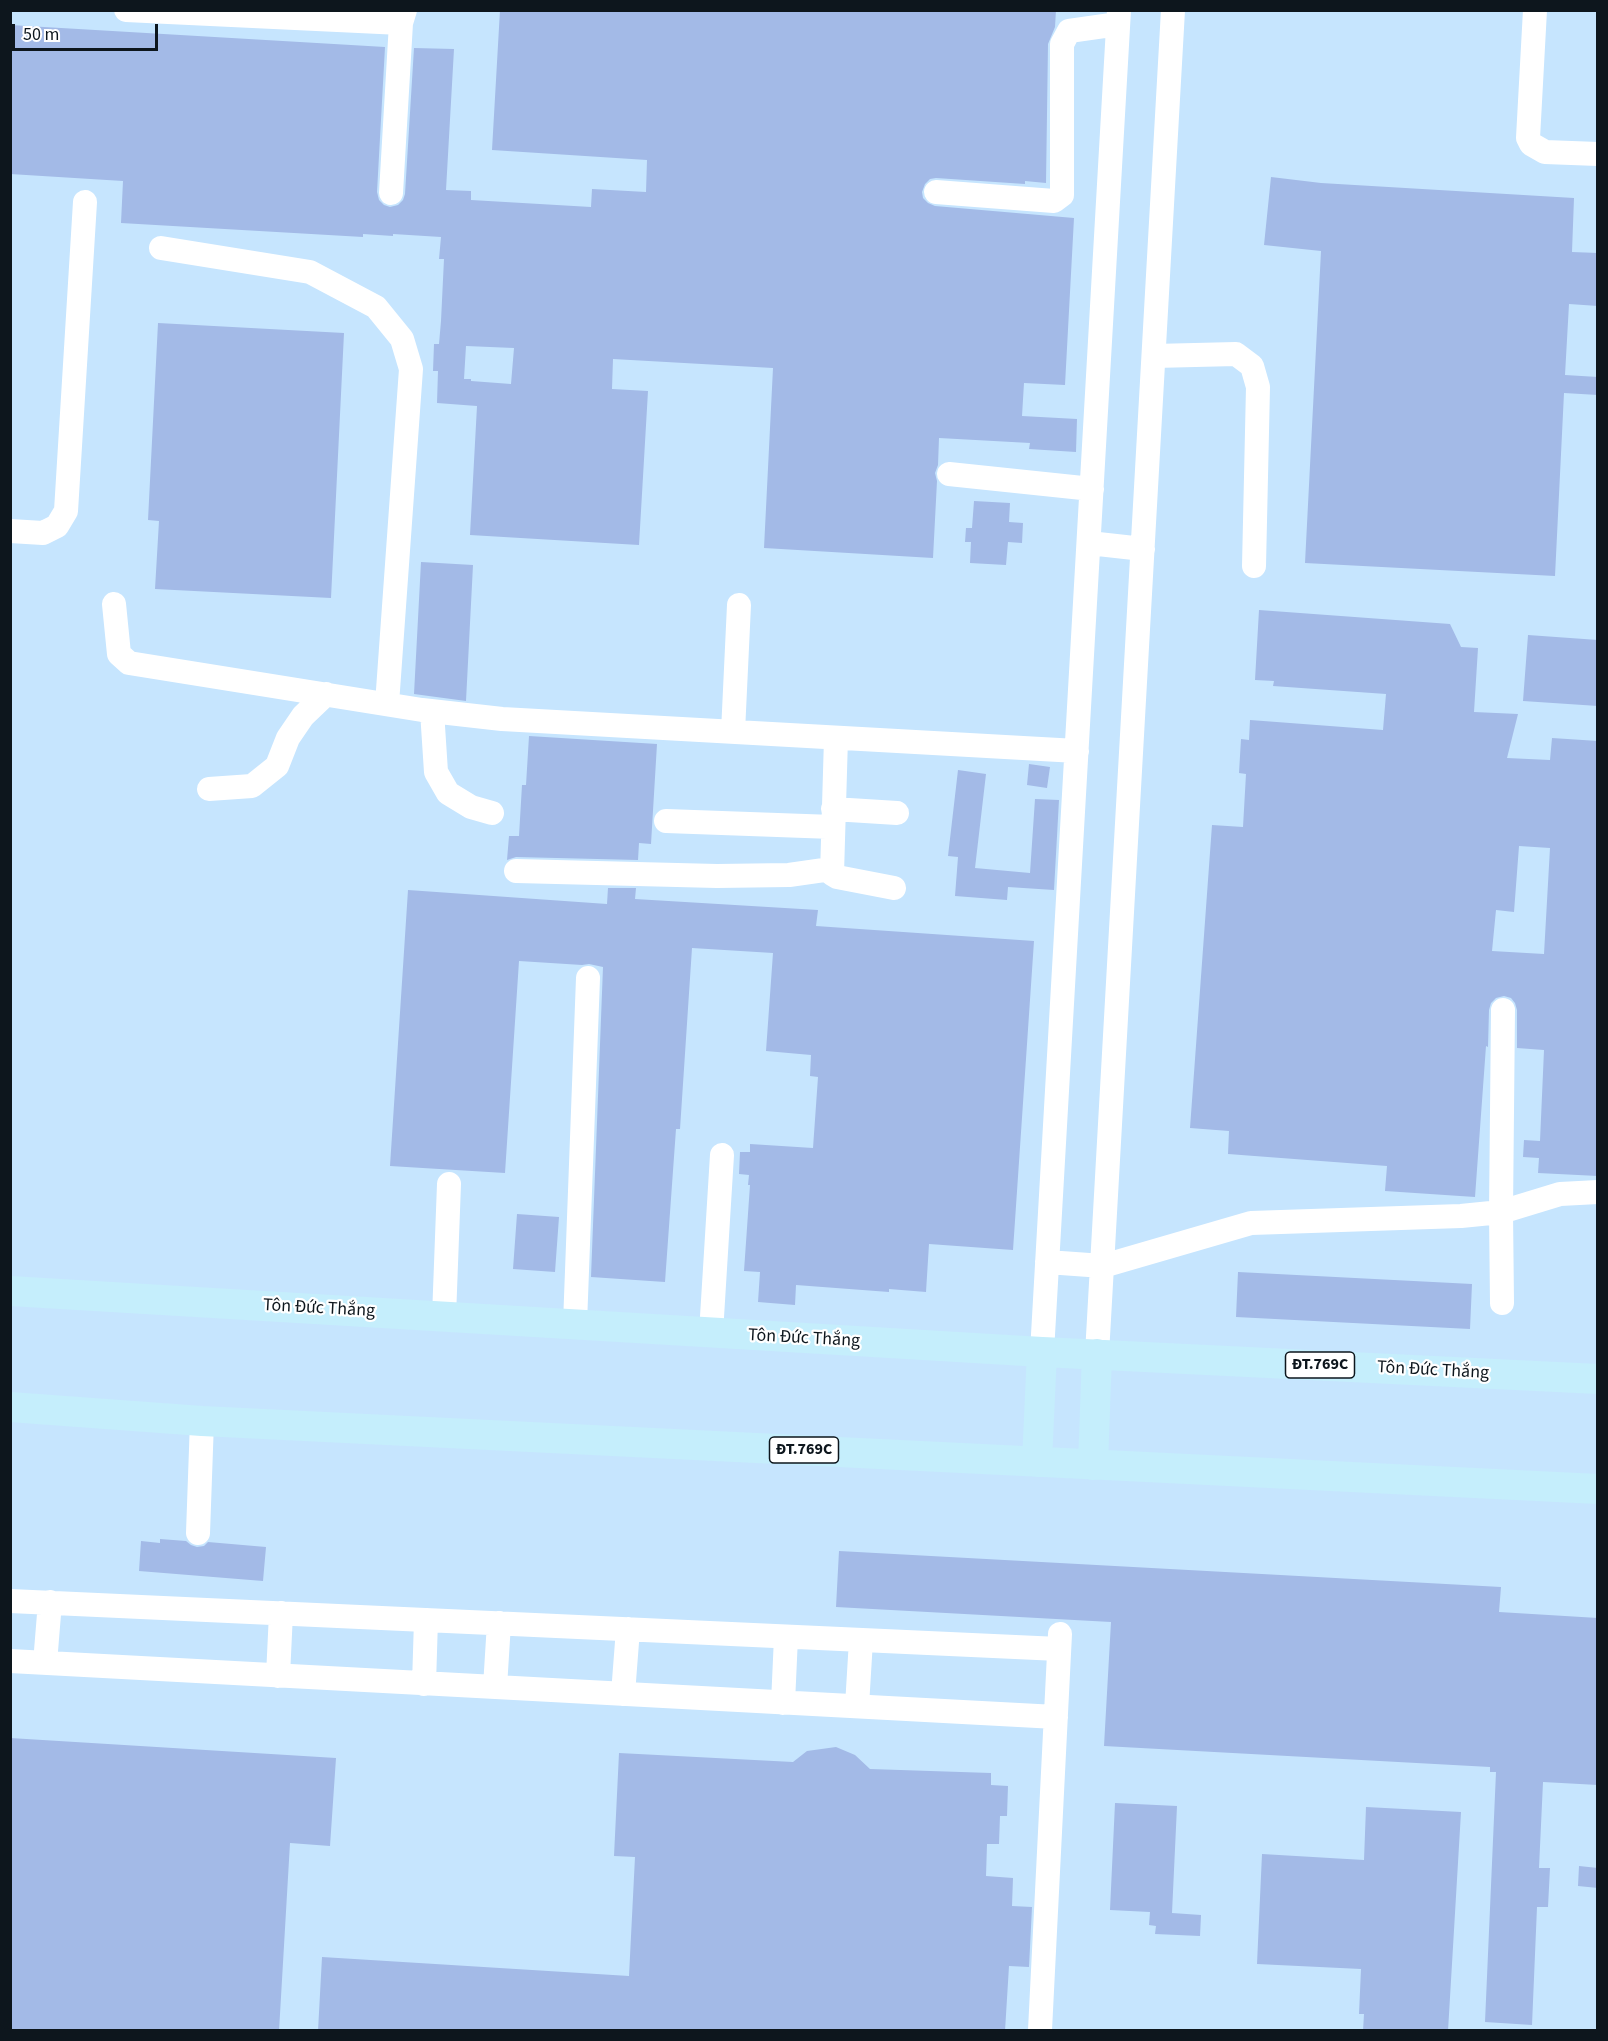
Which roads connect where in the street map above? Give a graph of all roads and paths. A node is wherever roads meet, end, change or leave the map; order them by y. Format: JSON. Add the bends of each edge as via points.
{"nodes":[{"id":1,"x":126,"y":10,"type":"edge"},
{"id":2,"x":1173,"y":10,"type":"edge"},
{"id":3,"x":1535,"y":10,"type":"edge"},
{"id":4,"x":403,"y":17,"type":"edge"},
{"id":5,"x":1119,"y":17,"type":"edge"},
{"id":6,"x":1598,"y":154,"type":"edge"},
{"id":7,"x":936,"y":192,"type":"dead end"},
{"id":8,"x":391,"y":193,"type":"dead end"},
{"id":9,"x":85,"y":202,"type":"dead end"},
{"id":10,"x":161,"y":248,"type":"dead end"},
{"id":11,"x":1154,"y":356,"type":"junction"},
{"id":12,"x":949,"y":474,"type":"dead end"},
{"id":13,"x":1092,"y":489,"type":"junction"},
{"id":14,"x":10,"y":531,"type":"edge"},
{"id":15,"x":1089,"y":543,"type":"junction"},
{"id":16,"x":1143,"y":549,"type":"junction"},
{"id":17,"x":1254,"y":566,"type":"dead end"},
{"id":18,"x":114,"y":603,"type":"dead end"},
{"id":19,"x":739,"y":605,"type":"dead end"},
{"id":20,"x":326,"y":694,"type":"junction"},
{"id":21,"x":387,"y":704,"type":"junction"},
{"id":22,"x":432,"y":711,"type":"junction"},
{"id":23,"x":733,"y":732,"type":"junction"},
{"id":24,"x":836,"y":738,"type":"junction"},
{"id":25,"x":1077,"y":751,"type":"junction"},
{"id":26,"x":209,"y":789,"type":"dead end"},
{"id":27,"x":492,"y":813,"type":"dead end"},
{"id":28,"x":897,"y":813,"type":"dead end"},
{"id":29,"x":833,"y":818,"type":"junction"},
{"id":30,"x":666,"y":821,"type":"dead end"},
{"id":31,"x":831,"y":869,"type":"junction"},
{"id":32,"x":516,"y":871,"type":"dead end"},
{"id":33,"x":894,"y":888,"type":"dead end"},
{"id":34,"x":588,"y":978,"type":"dead end"},
{"id":35,"x":1503,"y":1010,"type":"dead end"},
{"id":36,"x":722,"y":1155,"type":"dead end"},
{"id":37,"x":449,"y":1184,"type":"dead end"},
{"id":38,"x":1598,"y":1192,"type":"edge"},
{"id":39,"x":1501,"y":1212,"type":"junction"},
{"id":40,"x":1047,"y":1262,"type":"junction"},
{"id":41,"x":1103,"y":1266,"type":"junction"},
{"id":42,"x":10,"y":1291,"type":"edge"},
{"id":43,"x":1502,"y":1303,"type":"dead end"},
{"id":44,"x":444,"y":1317,"type":"junction"},
{"id":45,"x":575,"y":1324,"type":"junction"},
{"id":46,"x":711,"y":1333,"type":"junction"},
{"id":47,"x":1042,"y":1352,"type":"junction"},
{"id":48,"x":1097,"y":1354,"type":"junction"},
{"id":49,"x":1598,"y":1379,"type":"edge"},
{"id":50,"x":10,"y":1407,"type":"edge"},
{"id":51,"x":202,"y":1421,"type":"junction"},
{"id":52,"x":1037,"y":1462,"type":"junction"},
{"id":53,"x":1093,"y":1465,"type":"junction"},
{"id":54,"x":1598,"y":1489,"type":"edge"},
{"id":55,"x":198,"y":1533,"type":"dead end"},
{"id":56,"x":10,"y":1601,"type":"edge"},
{"id":57,"x":50,"y":1602,"type":"junction"},
{"id":58,"x":281,"y":1613,"type":"junction"},
{"id":59,"x":426,"y":1620,"type":"junction"},
{"id":60,"x":499,"y":1623,"type":"junction"},
{"id":61,"x":628,"y":1629,"type":"junction"},
{"id":62,"x":786,"y":1636,"type":"junction"},
{"id":63,"x":861,"y":1640,"type":"junction"},
{"id":64,"x":10,"y":1661,"type":"edge"},
{"id":65,"x":45,"y":1663,"type":"junction"},
{"id":66,"x":278,"y":1676,"type":"junction"},
{"id":67,"x":424,"y":1684,"type":"junction"},
{"id":68,"x":495,"y":1687,"type":"junction"},
{"id":69,"x":623,"y":1694,"type":"junction"},
{"id":70,"x":783,"y":1702,"type":"junction"},
{"id":71,"x":857,"y":1706,"type":"junction"},
{"id":72,"x":1056,"y":1717,"type":"junction"},
{"id":73,"x":1040,"y":2031,"type":"edge"}],
"edges":[{"from":1,"to":4,"type":"street"},
{"from":2,"to":11,"type":"street"},
{"from":3,"to":6,"type":"street","via":[[1528,138],[1545,152]]},
{"from":4,"to":8,"type":"street"},
{"from":5,"to":7,"type":"street","via":[[1069,31],[1062,44],[1062,195],[1054,201]]},
{"from":5,"to":13,"type":"street"},
{"from":9,"to":14,"type":"street","via":[[66,511],[57,526],[43,532]]},
{"from":10,"to":21,"type":"street","via":[[310,272],[376,307],[402,339],[411,369]]},
{"from":11,"to":16,"type":"street"},
{"from":11,"to":17,"type":"street","via":[[1236,354],[1252,366],[1257,387]]},
{"from":12,"to":13,"type":"street"},
{"from":13,"to":15,"type":"street"},
{"from":15,"to":16,"type":"street"},
{"from":15,"to":25,"type":"street"},
{"from":16,"to":41,"type":"street"},
{"from":18,"to":20,"type":"street","via":[[119,654],[129,663]]},
{"from":19,"to":23,"type":"street"},
{"from":20,"to":21,"type":"street"},
{"from":20,"to":26,"type":"street","via":[[303,716],[288,738],[277,766],[252,786]]},
{"from":21,"to":22,"type":"street"},
{"from":22,"to":23,"type":"street","via":[[502,719]]},
{"from":22,"to":27,"type":"street","via":[[436,772],[448,793],[471,807]]},
{"from":23,"to":24,"type":"street"},
{"from":24,"to":25,"type":"street"},
{"from":24,"to":29,"type":"street"},
{"from":25,"to":40,"type":"street"},
{"from":28,"to":29,"type":"street"},
{"from":29,"to":30,"type":"street"},
{"from":29,"to":31,"type":"street"},
{"from":31,"to":32,"type":"street","via":[[789,875],[717,876]]},
{"from":31,"to":33,"type":"street","via":[[837,877]]},
{"from":34,"to":45,"type":"street"},
{"from":35,"to":39,"type":"street"},
{"from":36,"to":46,"type":"street"},
{"from":37,"to":44,"type":"street"},
{"from":38,"to":39,"type":"street","via":[[1560,1194]]},
{"from":39,"to":41,"type":"street","via":[[1251,1223]]},
{"from":39,"to":43,"type":"street"},
{"from":40,"to":41,"type":"street"},
{"from":40,"to":47,"type":"street"},
{"from":41,"to":48,"type":"street"},
{"from":42,"to":44,"type":"main road","name":"Tôn Đức Thắng","number":"ĐT.769C"},
{"from":44,"to":45,"type":"main road","name":"Tôn Đức Thắng","number":"ĐT.769C"},
{"from":45,"to":46,"type":"main road","name":"Tôn Đức Thắng","number":"ĐT.769C"},
{"from":46,"to":47,"type":"main road","name":"Tôn Đức Thắng","number":"ĐT.769C"},
{"from":47,"to":48,"type":"main road","name":"Tôn Đức Thắng","number":"ĐT.769C"},
{"from":47,"to":52,"type":"main road"},
{"from":48,"to":49,"type":"main road","name":"Tôn Đức Thắng","number":"ĐT.769C"},
{"from":48,"to":53,"type":"main road"},
{"from":50,"to":51,"type":"main road","number":"ĐT.769C"},
{"from":51,"to":52,"type":"main road","number":"ĐT.769C"},
{"from":51,"to":55,"type":"street"},
{"from":52,"to":53,"type":"main road","number":"ĐT.769C"},
{"from":53,"to":54,"type":"main road","number":"ĐT.769C"},
{"from":56,"to":57,"type":"street"},
{"from":57,"to":58,"type":"street"},
{"from":57,"to":65,"type":"street"},
{"from":58,"to":59,"type":"street"},
{"from":58,"to":66,"type":"street"},
{"from":59,"to":60,"type":"street"},
{"from":59,"to":67,"type":"street"},
{"from":60,"to":61,"type":"street"},
{"from":60,"to":68,"type":"street"},
{"from":61,"to":62,"type":"street"},
{"from":61,"to":69,"type":"street"},
{"from":62,"to":63,"type":"street"},
{"from":62,"to":70,"type":"street"},
{"from":63,"to":71,"type":"street"},
{"from":63,"to":72,"type":"street","via":[[1060,1641]]},
{"from":64,"to":65,"type":"street"},
{"from":65,"to":66,"type":"street"},
{"from":66,"to":67,"type":"street"},
{"from":67,"to":68,"type":"street"},
{"from":68,"to":69,"type":"street"},
{"from":69,"to":70,"type":"street"},
{"from":70,"to":71,"type":"street"},
{"from":71,"to":72,"type":"street"},
{"from":72,"to":73,"type":"street"}]}
